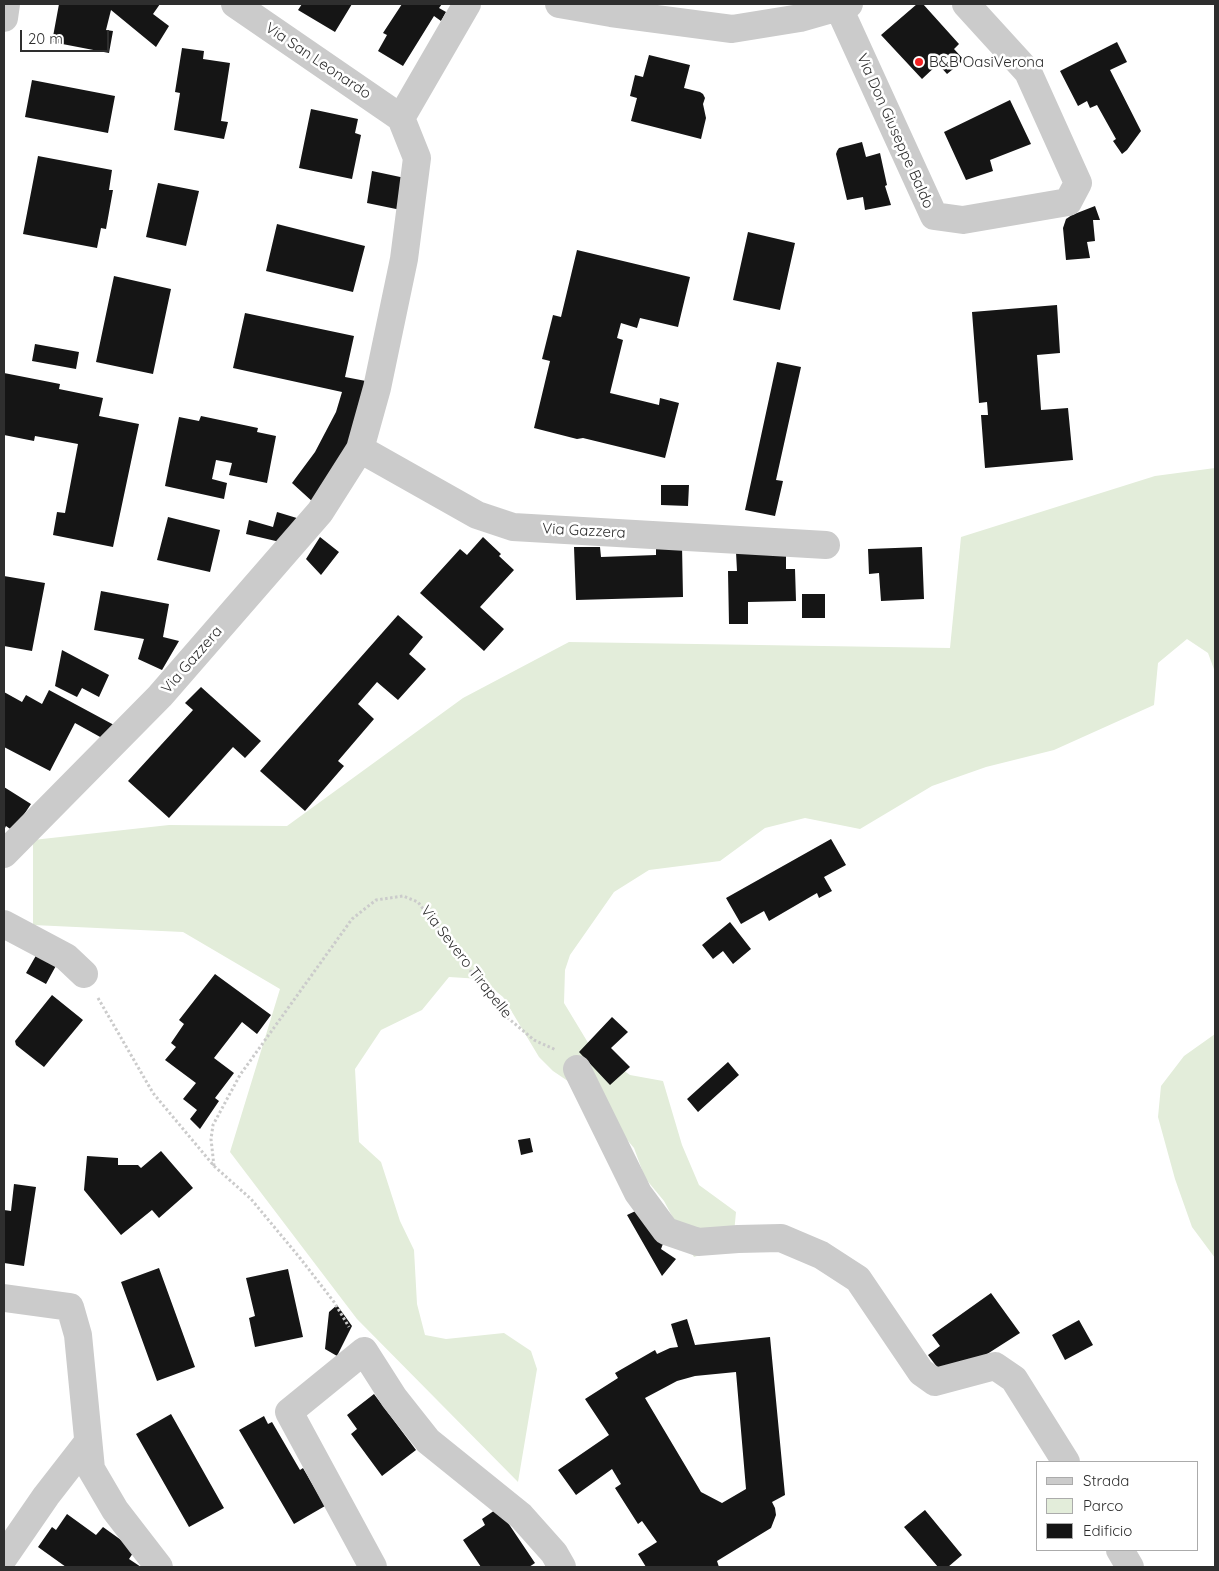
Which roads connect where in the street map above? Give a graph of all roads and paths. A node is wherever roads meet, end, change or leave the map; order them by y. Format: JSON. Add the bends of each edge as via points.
{"nodes":[{"id":1,"x":6,"y":4,"type":"edge"},
{"id":2,"x":235,"y":4,"type":"edge"},
{"id":3,"x":467,"y":4,"type":"edge"},
{"id":4,"x":559,"y":4,"type":"edge"},
{"id":5,"x":966,"y":4,"type":"edge"},
{"id":6,"x":844,"y":6,"type":"edge"},
{"id":7,"x":4,"y":18,"type":"edge"},
{"id":8,"x":401,"y":118,"type":"junction"},
{"id":9,"x":360,"y":449,"type":"junction"},
{"id":10,"x":826,"y":545,"type":"dead end"},
{"id":11,"x":4,"y":854,"type":"edge"},
{"id":12,"x":4,"y":924,"type":"edge"},
{"id":13,"x":84,"y":974,"type":"joint"},
{"id":14,"x":577,"y":1069,"type":"joint"},
{"id":15,"x":214,"y":1166,"type":"junction"},
{"id":16,"x":4,"y":1298,"type":"edge"},
{"id":17,"x":364,"y":1351,"type":"junction"},
{"id":18,"x":88,"y":1442,"type":"junction"},
{"id":19,"x":1065,"y":1461,"type":"edge"},
{"id":20,"x":1121,"y":1551,"type":"edge"},
{"id":21,"x":4,"y":1558,"type":"edge"},
{"id":22,"x":16,"y":1567,"type":"edge"},
{"id":23,"x":159,"y":1567,"type":"edge"},
{"id":24,"x":373,"y":1567,"type":"edge"},
{"id":25,"x":562,"y":1567,"type":"edge"},
{"id":26,"x":1130,"y":1567,"type":"edge"}],
"edges":[{"from":1,"to":7,"type":"street"},
{"from":2,"to":8,"type":"street","name":"Via San Leonardo"},
{"from":3,"to":8,"type":"street"},
{"from":4,"to":6,"type":"street","via":[[732,29],[800,18]]},
{"from":5,"to":6,"type":"street","name":"Via Don Giuseppe Baldo","via":[[1028,72],[1078,183],[1068,202],[963,220],[934,216]]},
{"from":8,"to":9,"type":"street","name":"Via Gazzera","via":[[417,158],[404,259],[377,388]]},
{"from":9,"to":10,"type":"street","name":"Via Gazzera","via":[[477,515],[513,527]]},
{"from":9,"to":11,"type":"street","name":"Via Gazzera","via":[[320,512],[160,696]]},
{"from":12,"to":13,"type":"street","via":[[66,957]]},
{"from":13,"to":15,"type":"path","via":[[153,1092]]},
{"from":14,"to":15,"type":"path","name":"Via Severo Tirapelle","via":[[558,1051],[534,1040],[508,1018],[418,902],[403,896],[376,900],[352,919],[240,1075],[213,1125]]},
{"from":14,"to":19,"type":"street","via":[[638,1193],[666,1231],[698,1242],[781,1238],[821,1255],[858,1279],[921,1372],[935,1382],[995,1366],[1014,1379]]},
{"from":15,"to":17,"type":"path","via":[[251,1198],[300,1258],[334,1302]]},
{"from":16,"to":18,"type":"street","via":[[70,1307],[78,1335]]},
{"from":17,"to":24,"type":"street","via":[[289,1412]]},
{"from":17,"to":25,"type":"street","via":[[394,1398],[428,1441],[520,1516],[554,1553]]},
{"from":18,"to":21,"type":"street"},
{"from":18,"to":23,"type":"street","via":[[90,1470],[115,1510]]},
{"from":20,"to":26,"type":"street"},
{"from":21,"to":22,"type":"street"}]}
